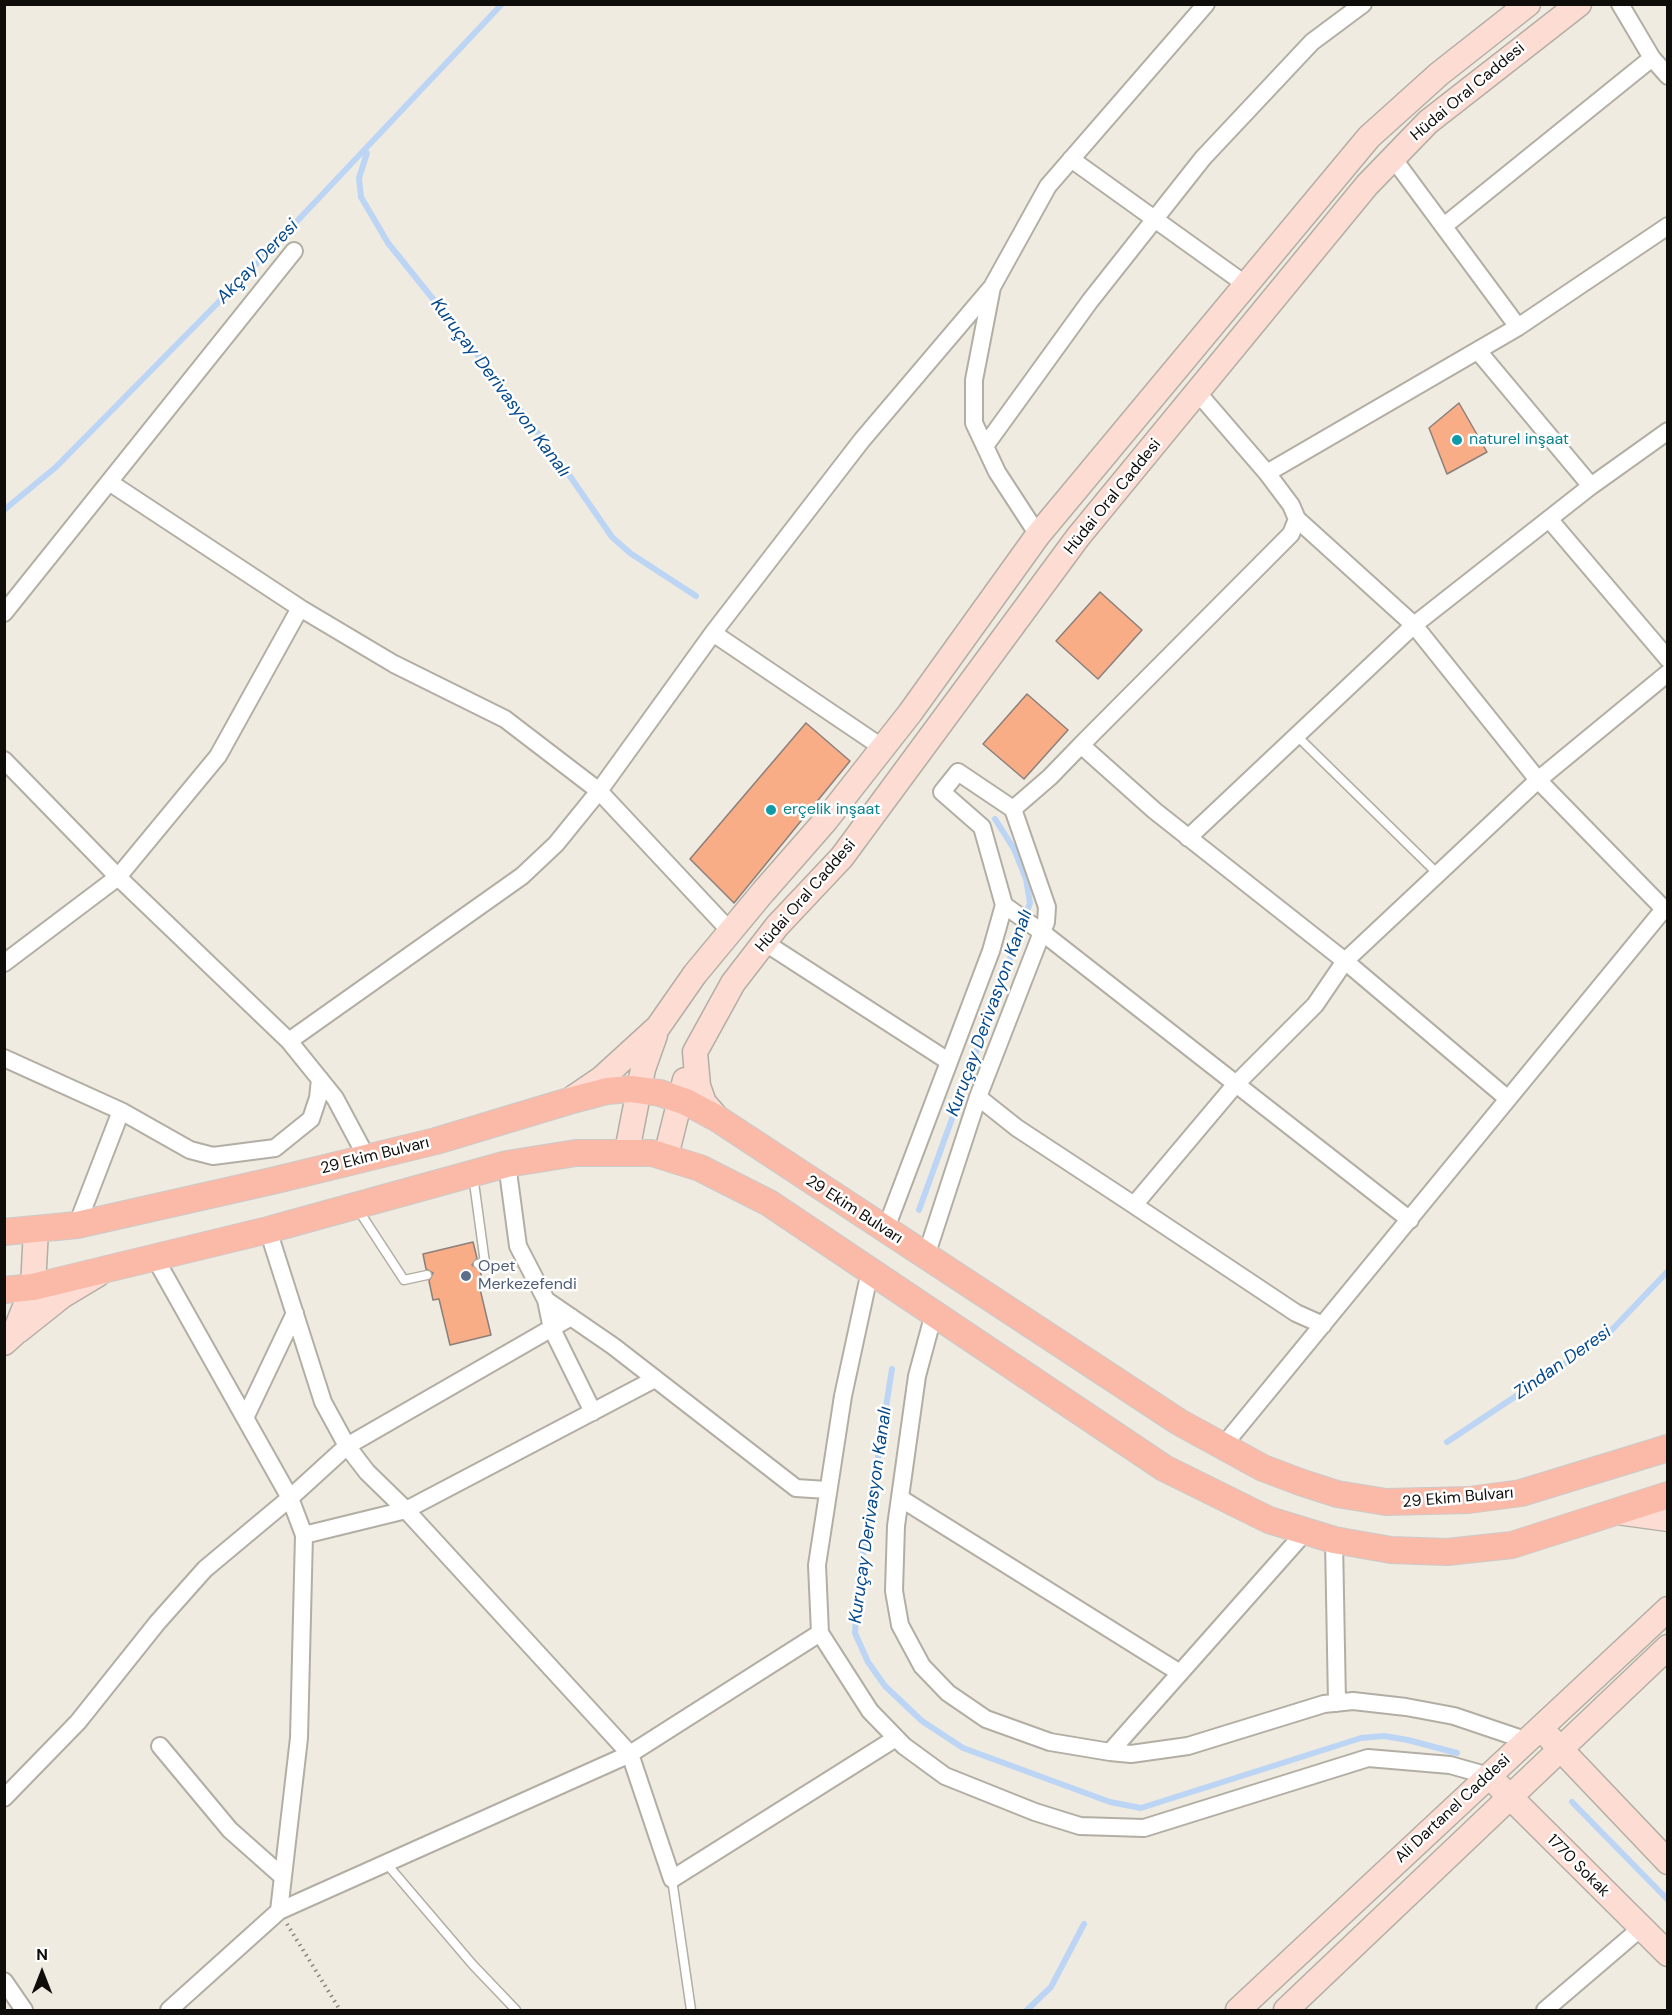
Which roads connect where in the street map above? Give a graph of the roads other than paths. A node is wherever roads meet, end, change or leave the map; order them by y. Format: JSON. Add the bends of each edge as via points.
{"nodes":[{"id":1,"x":1206,"y":4,"type":"edge"},
{"id":2,"x":1363,"y":4,"type":"edge"},
{"id":3,"x":1528,"y":4,"type":"edge"},
{"id":4,"x":1579,"y":4,"type":"edge"},
{"id":5,"x":1620,"y":4,"type":"edge"},
{"id":6,"x":1652,"y":58,"type":"junction"},
{"id":7,"x":1668,"y":76,"type":"edge"},
{"id":8,"x":1393,"y":158,"type":"junction"},
{"id":9,"x":1071,"y":159,"type":"junction"},
{"id":10,"x":1156,"y":218,"type":"junction"},
{"id":11,"x":1444,"y":226,"type":"junction"},
{"id":12,"x":1668,"y":226,"type":"edge"},
{"id":13,"x":294,"y":250,"type":"dead end"},
{"id":14,"x":1245,"y":284,"type":"junction"},
{"id":15,"x":992,"y":287,"type":"junction"},
{"id":16,"x":1518,"y":327,"type":"junction"},
{"id":17,"x":1478,"y":351,"type":"junction"},
{"id":18,"x":1198,"y":393,"type":"junction"},
{"id":19,"x":1668,"y":432,"type":"edge"},
{"id":20,"x":985,"y":446,"type":"junction"},
{"id":21,"x":1267,"y":473,"type":"junction"},
{"id":22,"x":109,"y":482,"type":"junction"},
{"id":23,"x":1591,"y":486,"type":"junction"},
{"id":24,"x":1297,"y":519,"type":"junction"},
{"id":25,"x":1549,"y":519,"type":"junction"},
{"id":26,"x":1038,"y":535,"type":"junction"},
{"id":27,"x":300,"y":608,"type":"junction"},
{"id":28,"x":4,"y":613,"type":"edge"},
{"id":29,"x":1414,"y":625,"type":"junction"},
{"id":30,"x":713,"y":633,"type":"junction"},
{"id":31,"x":1668,"y":659,"type":"edge"},
{"id":32,"x":1668,"y":673,"type":"edge"},
{"id":33,"x":1298,"y":737,"type":"junction"},
{"id":34,"x":1081,"y":744,"type":"junction"},
{"id":35,"x":883,"y":748,"type":"junction"},
{"id":36,"x":4,"y":760,"type":"edge"},
{"id":37,"x":1538,"y":780,"type":"junction"},
{"id":38,"x":599,"y":791,"type":"junction"},
{"id":39,"x":1013,"y":809,"type":"junction"},
{"id":40,"x":1188,"y":838,"type":"junction"},
{"id":41,"x":1438,"y":874,"type":"junction"},
{"id":42,"x":118,"y":877,"type":"junction"},
{"id":43,"x":1009,"y":908,"type":"junction"},
{"id":44,"x":1666,"y":908,"type":"edge"},
{"id":45,"x":1039,"y":929,"type":"junction"},
{"id":46,"x":730,"y":931,"type":"junction"},
{"id":47,"x":764,"y":942,"type":"junction"},
{"id":48,"x":1345,"y":961,"type":"junction"},
{"id":49,"x":4,"y":963,"type":"edge"},
{"id":50,"x":658,"y":1027,"type":"junction"},
{"id":51,"x":290,"y":1041,"type":"junction"},
{"id":52,"x":698,"y":1045,"type":"junction"},
{"id":53,"x":4,"y":1058,"type":"edge"},
{"id":54,"x":948,"y":1061,"type":"junction"},
{"id":55,"x":320,"y":1079,"type":"junction"},
{"id":56,"x":1235,"y":1085,"type":"junction"},
{"id":57,"x":638,"y":1090,"type":"junction"},
{"id":58,"x":978,"y":1097,"type":"junction"},
{"id":59,"x":1508,"y":1099,"type":"junction"},
{"id":60,"x":678,"y":1100,"type":"junction"},
{"id":61,"x":569,"y":1101,"type":"junction"},
{"id":62,"x":122,"y":1111,"type":"junction"},
{"id":63,"x":718,"y":1119,"type":"junction"},
{"id":64,"x":627,"y":1151,"type":"junction"},
{"id":65,"x":666,"y":1156,"type":"junction"},
{"id":66,"x":367,"y":1158,"type":"junction"},
{"id":67,"x":507,"y":1164,"type":"junction"},
{"id":68,"x":473,"y":1173,"type":"junction"},
{"id":69,"x":1134,"y":1205,"type":"junction"},
{"id":70,"x":355,"y":1206,"type":"junction"},
{"id":71,"x":1410,"y":1220,"type":"junction"},
{"id":72,"x":77,"y":1225,"type":"junction"},
{"id":73,"x":36,"y":1229,"type":"junction"},
{"id":74,"x":268,"y":1230,"type":"junction"},
{"id":75,"x":885,"y":1231,"type":"junction"},
{"id":76,"x":4,"y":1232,"type":"edge"},
{"id":77,"x":926,"y":1256,"type":"junction"},
{"id":78,"x":155,"y":1258,"type":"junction"},
{"id":79,"x":478,"y":1264,"type":"dead end"},
{"id":80,"x":105,"y":1270,"type":"junction"},
{"id":81,"x":870,"y":1271,"type":"junction"},
{"id":82,"x":427,"y":1275,"type":"dead end"},
{"id":83,"x":33,"y":1287,"type":"junction"},
{"id":84,"x":4,"y":1290,"type":"edge"},
{"id":85,"x":546,"y":1300,"type":"junction"},
{"id":86,"x":295,"y":1313,"type":"junction"},
{"id":87,"x":934,"y":1313,"type":"junction"},
{"id":88,"x":572,"y":1317,"type":"junction"},
{"id":89,"x":1323,"y":1325,"type":"junction"},
{"id":90,"x":552,"y":1329,"type":"junction"},
{"id":91,"x":9,"y":1339,"type":"edge"},
{"id":92,"x":655,"y":1379,"type":"junction"},
{"id":93,"x":592,"y":1412,"type":"junction"},
{"id":94,"x":245,"y":1418,"type":"junction"},
{"id":95,"x":347,"y":1446,"type":"junction"},
{"id":96,"x":1223,"y":1446,"type":"junction"},
{"id":97,"x":1668,"y":1448,"type":"edge"},
{"id":98,"x":827,"y":1491,"type":"junction"},
{"id":99,"x":1668,"y":1495,"type":"edge"},
{"id":100,"x":290,"y":1498,"type":"junction"},
{"id":101,"x":900,"y":1498,"type":"junction"},
{"id":102,"x":406,"y":1510,"type":"junction"},
{"id":103,"x":1614,"y":1512,"type":"junction"},
{"id":104,"x":1668,"y":1519,"type":"edge"},
{"id":105,"x":1305,"y":1532,"type":"junction"},
{"id":106,"x":304,"y":1535,"type":"junction"},
{"id":107,"x":1334,"y":1540,"type":"junction"},
{"id":108,"x":1668,"y":1609,"type":"edge"},
{"id":109,"x":820,"y":1633,"type":"junction"},
{"id":110,"x":1668,"y":1647,"type":"edge"},
{"id":111,"x":1180,"y":1673,"type":"junction"},
{"id":112,"x":1337,"y":1703,"type":"junction"},
{"id":113,"x":1533,"y":1733,"type":"junction"},
{"id":114,"x":896,"y":1738,"type":"junction"},
{"id":115,"x":160,"y":1746,"type":"dead end"},
{"id":116,"x":1560,"y":1750,"type":"junction"},
{"id":117,"x":1110,"y":1752,"type":"junction"},
{"id":118,"x":630,"y":1754,"type":"junction"},
{"id":119,"x":1489,"y":1776,"type":"junction"},
{"id":120,"x":4,"y":1798,"type":"edge"},
{"id":121,"x":1510,"y":1798,"type":"junction"},
{"id":122,"x":1668,"y":1862,"type":"edge"},
{"id":123,"x":386,"y":1863,"type":"junction"},
{"id":124,"x":283,"y":1876,"type":"junction"},
{"id":125,"x":672,"y":1880,"type":"junction"},
{"id":126,"x":279,"y":1911,"type":"junction"},
{"id":127,"x":1641,"y":1928,"type":"junction"},
{"id":128,"x":1668,"y":1954,"type":"edge"},
{"id":129,"x":4,"y":1981,"type":"edge"},
{"id":130,"x":1297,"y":2007,"type":"edge"},
{"id":131,"x":24,"y":2010,"type":"edge"},
{"id":132,"x":169,"y":2010,"type":"edge"},
{"id":133,"x":516,"y":2010,"type":"edge"},
{"id":134,"x":690,"y":2010,"type":"edge"},
{"id":135,"x":1238,"y":2010,"type":"edge"},
{"id":136,"x":1545,"y":2010,"type":"edge"}],
"edges":[{"from":1,"to":9,"type":"street"},
{"from":2,"to":10,"type":"street","via":[[1312,42],[1203,159]]},
{"from":3,"to":14,"type":"street","name":"Hüdai Oral Caddesi","via":[[1439,74],[1370,136]]},
{"from":4,"to":8,"type":"street","name":"Hüdai Oral Caddesi","via":[[1428,122]]},
{"from":5,"to":6,"type":"street"},
{"from":6,"to":7,"type":"street"},
{"from":6,"to":11,"type":"street"},
{"from":8,"to":11,"type":"street"},
{"from":8,"to":18,"type":"street","name":"Hüdai Oral Caddesi"},
{"from":9,"to":10,"type":"street"},
{"from":9,"to":15,"type":"street","via":[[1048,186]]},
{"from":10,"to":14,"type":"street"},
{"from":10,"to":20,"type":"street"},
{"from":11,"to":16,"type":"street"},
{"from":12,"to":16,"type":"street"},
{"from":13,"to":22,"type":"street"},
{"from":14,"to":26,"type":"street","name":"Hüdai Oral Caddesi","via":[[1161,391]]},
{"from":15,"to":20,"type":"street","via":[[974,380],[974,423]]},
{"from":15,"to":30,"type":"street","via":[[862,440]]},
{"from":16,"to":17,"type":"street"},
{"from":17,"to":21,"type":"street"},
{"from":17,"to":23,"type":"street"},
{"from":18,"to":21,"type":"street"},
{"from":18,"to":47,"type":"street","name":"Hüdai Oral Caddesi","via":[[1050,574],[842,857]]},
{"from":19,"to":23,"type":"street"},
{"from":20,"to":26,"type":"street"},
{"from":21,"to":24,"type":"street"},
{"from":22,"to":27,"type":"street"},
{"from":22,"to":28,"type":"street"},
{"from":23,"to":25,"type":"street"},
{"from":24,"to":29,"type":"street"},
{"from":24,"to":34,"type":"street","via":[[1290,534]]},
{"from":25,"to":29,"type":"street"},
{"from":25,"to":31,"type":"street"},
{"from":26,"to":35,"type":"street","name":"Hüdai Oral Caddesi"},
{"from":27,"to":38,"type":"street","via":[[394,664],[505,719]]},
{"from":27,"to":42,"type":"street","via":[[218,756]]},
{"from":29,"to":33,"type":"street"},
{"from":29,"to":37,"type":"street"},
{"from":30,"to":35,"type":"street"},
{"from":30,"to":38,"type":"street"},
{"from":32,"to":37,"type":"street"},
{"from":33,"to":40,"type":"street"},
{"from":33,"to":41,"type":"lane"},
{"from":34,"to":39,"type":"street"},
{"from":34,"to":40,"type":"street"},
{"from":35,"to":46,"type":"street","name":"Hüdai Oral Caddesi"},
{"from":36,"to":42,"type":"street"},
{"from":37,"to":41,"type":"street"},
{"from":37,"to":44,"type":"street"},
{"from":38,"to":46,"type":"street"},
{"from":38,"to":51,"type":"street","via":[[556,844],[522,876]]},
{"from":39,"to":43,"type":"street","via":[[958,772],[942,792],[982,827]]},
{"from":39,"to":45,"type":"street","via":[[1047,907]]},
{"from":40,"to":48,"type":"street"},
{"from":41,"to":48,"type":"street"},
{"from":42,"to":49,"type":"street"},
{"from":42,"to":51,"type":"street"},
{"from":43,"to":45,"type":"street"},
{"from":43,"to":54,"type":"street"},
{"from":44,"to":59,"type":"street"},
{"from":45,"to":56,"type":"street"},
{"from":45,"to":58,"type":"street"},
{"from":46,"to":50,"type":"street","name":"Hüdai Oral Caddesi"},
{"from":47,"to":52,"type":"street","name":"Hüdai Oral Caddesi","via":[[733,983]]},
{"from":47,"to":54,"type":"street"},
{"from":48,"to":56,"type":"street","via":[[1315,1005]]},
{"from":48,"to":59,"type":"street"},
{"from":50,"to":57,"type":"street","via":[[645,1058]]},
{"from":50,"to":61,"type":"street","via":[[601,1079]]},
{"from":51,"to":55,"type":"street"},
{"from":52,"to":60,"type":"street","name":"Hüdai Oral Caddesi"},
{"from":52,"to":63,"type":"street","via":[[698,1086],[704,1103]]},
{"from":53,"to":62,"type":"street"},
{"from":54,"to":75,"type":"street"},
{"from":55,"to":62,"type":"street","via":[[311,1119],[274,1148],[244,1154],[213,1156],[190,1150]]},
{"from":55,"to":66,"type":"street","via":[[335,1098]]},
{"from":56,"to":69,"type":"street"},
{"from":56,"to":71,"type":"street"},
{"from":57,"to":60,"type":"main road","name":"29 Ekim Bulvarı"},
{"from":57,"to":61,"type":"main road","name":"29 Ekim Bulvarı","via":[[607,1091]]},
{"from":57,"to":64,"type":"street"},
{"from":58,"to":69,"type":"street","via":[[1017,1128]]},
{"from":58,"to":77,"type":"street"},
{"from":59,"to":71,"type":"street"},
{"from":60,"to":63,"type":"main road","name":"29 Ekim Bulvarı"},
{"from":60,"to":65,"type":"street","name":"Hüdai Oral Caddesi"},
{"from":61,"to":66,"type":"main road","name":"29 Ekim Bulvarı"},
{"from":62,"to":72,"type":"street"},
{"from":63,"to":75,"type":"main road","name":"29 Ekim Bulvarı"},
{"from":64,"to":65,"type":"main road"},
{"from":64,"to":67,"type":"main road","via":[[576,1153]]},
{"from":65,"to":81,"type":"main road","via":[[700,1168],[769,1203]]},
{"from":66,"to":72,"type":"main road","name":"29 Ekim Bulvarı"},
{"from":67,"to":68,"type":"main road"},
{"from":67,"to":85,"type":"street","via":[[518,1246]]},
{"from":68,"to":70,"type":"main road"},
{"from":68,"to":79,"type":"lane","via":[[485,1263]]},
{"from":69,"to":89,"type":"street","via":[[1296,1313]]},
{"from":70,"to":74,"type":"main road"},
{"from":70,"to":82,"type":"lane","via":[[404,1280]]},
{"from":71,"to":89,"type":"street"},
{"from":72,"to":73,"type":"main road","name":"29 Ekim Bulvarı"},
{"from":73,"to":76,"type":"main road","name":"29 Ekim Bulvarı"},
{"from":73,"to":83,"type":"street"},
{"from":74,"to":78,"type":"main road"},
{"from":74,"to":86,"type":"street"},
{"from":75,"to":77,"type":"main road","name":"29 Ekim Bulvarı"},
{"from":77,"to":96,"type":"main road","name":"29 Ekim Bulvarı","via":[[1179,1422]]},
{"from":78,"to":80,"type":"main road"},
{"from":78,"to":94,"type":"street"},
{"from":80,"to":83,"type":"main road"},
{"from":80,"to":91,"type":"street","via":[[62,1296]]},
{"from":81,"to":87,"type":"main road"},
{"from":81,"to":98,"type":"street"},
{"from":83,"to":84,"type":"main road"},
{"from":83,"to":91,"type":"street"},
{"from":85,"to":88,"type":"street"},
{"from":85,"to":90,"type":"street"},
{"from":86,"to":94,"type":"street"},
{"from":86,"to":95,"type":"street","via":[[323,1402]]},
{"from":87,"to":101,"type":"street","via":[[917,1376]]},
{"from":87,"to":105,"type":"main road","via":[[1164,1468],[1269,1520]]},
{"from":88,"to":90,"type":"street"},
{"from":88,"to":92,"type":"street"},
{"from":89,"to":96,"type":"street"},
{"from":90,"to":93,"type":"street"},
{"from":90,"to":95,"type":"street"},
{"from":92,"to":93,"type":"street"},
{"from":92,"to":98,"type":"street","via":[[796,1488]]},
{"from":93,"to":102,"type":"street"},
{"from":94,"to":100,"type":"street"},
{"from":95,"to":100,"type":"street"},
{"from":95,"to":102,"type":"street"},
{"from":96,"to":97,"type":"main road","name":"29 Ekim Bulvarı","via":[[1263,1468],[1337,1494],[1386,1502],[1428,1503],[1521,1493]]},
{"from":98,"to":109,"type":"street","via":[[817,1565]]},
{"from":99,"to":103,"type":"main road"},
{"from":100,"to":106,"type":"street"},
{"from":100,"to":120,"type":"street","via":[[205,1569],[78,1722]]},
{"from":101,"to":111,"type":"street"},
{"from":101,"to":117,"type":"street","via":[[894,1591],[900,1624],[921,1666],[948,1693],[986,1719],[1050,1743]]},
{"from":102,"to":106,"type":"street"},
{"from":102,"to":118,"type":"street"},
{"from":103,"to":104,"type":"street"},
{"from":103,"to":107,"type":"main road","via":[[1512,1545],[1447,1552],[1391,1550]]},
{"from":105,"to":107,"type":"main road"},
{"from":105,"to":111,"type":"street"},
{"from":106,"to":124,"type":"street","via":[[299,1738]]},
{"from":107,"to":112,"type":"street"},
{"from":108,"to":113,"type":"street","name":"Ali Dartanel Caddesi"},
{"from":109,"to":114,"type":"street","via":[[870,1711]]},
{"from":109,"to":118,"type":"street"},
{"from":110,"to":116,"type":"street","name":"Ali Dartanel Caddesi"},
{"from":111,"to":117,"type":"street"},
{"from":112,"to":113,"type":"street","via":[[1406,1707]]},
{"from":112,"to":117,"type":"street","via":[[1188,1746],[1131,1754]]},
{"from":113,"to":116,"type":"street"},
{"from":113,"to":119,"type":"street","name":"Ali Dartanel Caddesi"},
{"from":114,"to":119,"type":"street","via":[[945,1776],[1080,1826],[1144,1828],[1368,1758],[1450,1765]]},
{"from":114,"to":125,"type":"street"},
{"from":115,"to":124,"type":"street","via":[[230,1830]]},
{"from":116,"to":121,"type":"street","name":"Ali Dartanel Caddesi"},
{"from":116,"to":122,"type":"street"},
{"from":118,"to":123,"type":"street"},
{"from":118,"to":125,"type":"street"},
{"from":119,"to":121,"type":"street","name":"1770 Sokak"},
{"from":119,"to":135,"type":"street","name":"Ali Dartanel Caddesi"},
{"from":121,"to":127,"type":"street","name":"1770 Sokak"},
{"from":121,"to":130,"type":"street","name":"Ali Dartanel Caddesi"},
{"from":123,"to":126,"type":"street"},
{"from":123,"to":133,"type":"lane"},
{"from":124,"to":126,"type":"street"},
{"from":125,"to":134,"type":"lane"},
{"from":126,"to":132,"type":"street"},
{"from":127,"to":128,"type":"street","name":"1770 Sokak"},
{"from":127,"to":136,"type":"street"},
{"from":129,"to":131,"type":"street"}]}
